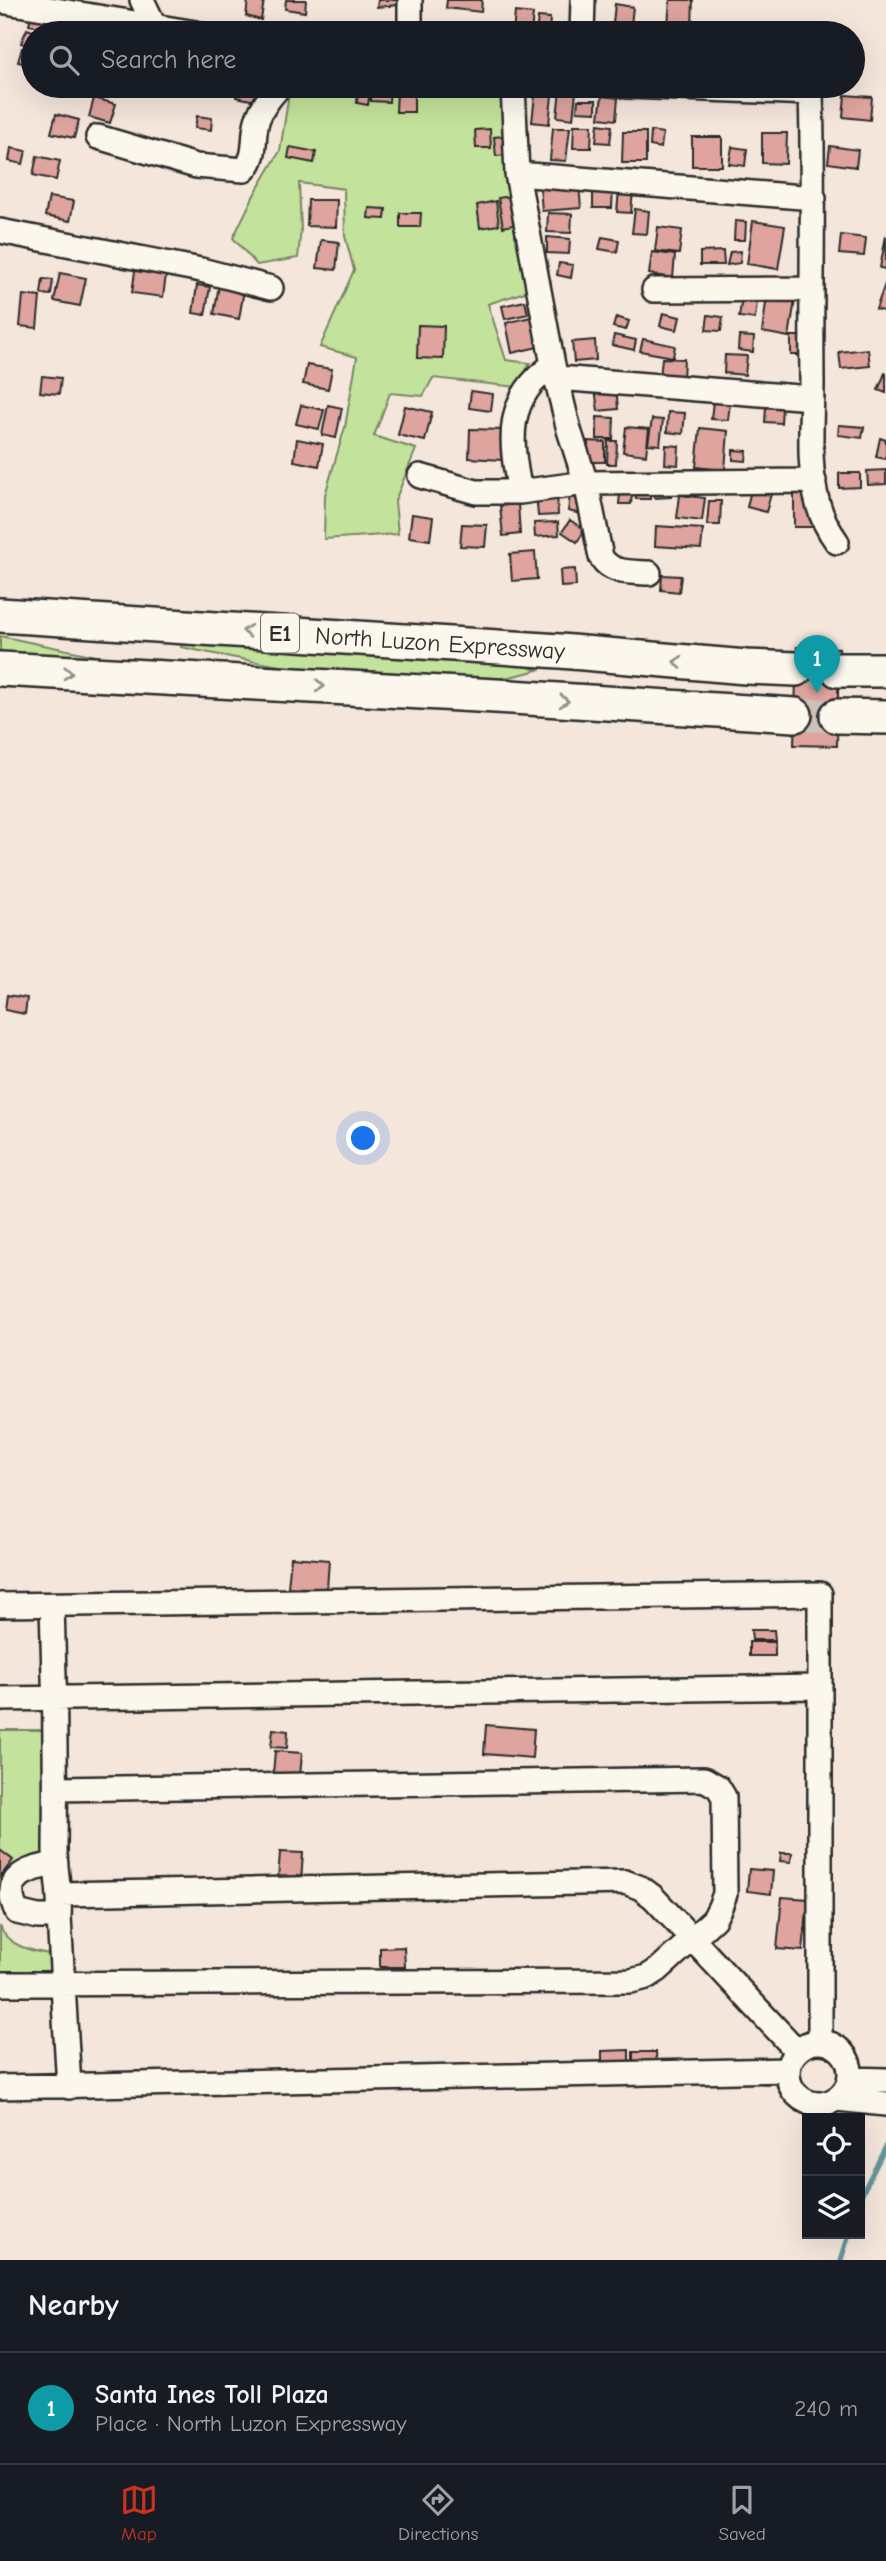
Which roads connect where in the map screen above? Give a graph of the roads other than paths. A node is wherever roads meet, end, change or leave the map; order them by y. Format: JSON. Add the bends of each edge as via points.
{"nodes":[{"id":1,"x":130,"y":0,"type":"edge"},
{"id":2,"x":142,"y":0,"type":"edge"},
{"id":3,"x":410,"y":0,"type":"edge"},
{"id":4,"x":583,"y":0,"type":"edge"},
{"id":5,"x":0,"y":1,"type":"edge"},
{"id":6,"x":109,"y":19,"type":"junction"},
{"id":7,"x":120,"y":21,"type":"edge"},
{"id":8,"x":152,"y":21,"type":"edge"},
{"id":9,"x":411,"y":21,"type":"edge"},
{"id":10,"x":582,"y":21,"type":"edge"},
{"id":11,"x":269,"y":98,"type":"edge"},
{"id":12,"x":514,"y":98,"type":"edge"},
{"id":13,"x":811,"y":98,"type":"edge"},
{"id":14,"x":98,"y":137,"type":"dead end"},
{"id":15,"x":517,"y":174,"type":"junction"},
{"id":16,"x":814,"y":198,"type":"junction"},
{"id":17,"x":0,"y":231,"type":"edge"},
{"id":18,"x":271,"y":288,"type":"dead end"},
{"id":19,"x":811,"y":289,"type":"junction"},
{"id":20,"x":654,"y":290,"type":"dead end"},
{"id":21,"x":556,"y":372,"type":"junction"},
{"id":22,"x":812,"y":398,"type":"junction"},
{"id":23,"x":421,"y":476,"type":"dead end"},
{"id":24,"x":814,"y":481,"type":"junction"},
{"id":25,"x":586,"y":483,"type":"junction"},
{"id":26,"x":520,"y":492,"type":"junction"},
{"id":27,"x":838,"y":542,"type":"dead end"},
{"id":28,"x":649,"y":573,"type":"dead end"},
{"id":29,"x":0,"y":615,"type":"edge"},
{"id":30,"x":0,"y":669,"type":"edge"},
{"id":31,"x":796,"y":669,"type":"tunnel mouth"},
{"id":32,"x":838,"y":670,"type":"tunnel mouth"},
{"id":33,"x":886,"y":670,"type":"edge"},
{"id":34,"x":795,"y":715,"type":"tunnel mouth"},
{"id":35,"x":837,"y":716,"type":"tunnel mouth"},
{"id":36,"x":886,"y":717,"type":"edge"},
{"id":37,"x":0,"y":1605,"type":"edge"},
{"id":38,"x":52,"y":1605,"type":"junction"},
{"id":39,"x":820,"y":1687,"type":"junction"},
{"id":40,"x":0,"y":1699,"type":"edge"},
{"id":41,"x":55,"y":1700,"type":"junction"},
{"id":42,"x":56,"y":1789,"type":"junction"},
{"id":43,"x":55,"y":1864,"type":"junction"},
{"id":44,"x":60,"y":1906,"type":"junction"},
{"id":45,"x":691,"y":1938,"type":"junction"},
{"id":46,"x":0,"y":1984,"type":"edge"},
{"id":47,"x":65,"y":1985,"type":"junction"},
{"id":48,"x":820,"y":2041,"type":"junction"},
{"id":49,"x":792,"y":2060,"type":"junction"},
{"id":50,"x":850,"y":2078,"type":"junction"},
{"id":51,"x":886,"y":2080,"type":"edge"},
{"id":52,"x":0,"y":2087,"type":"edge"},
{"id":53,"x":69,"y":2087,"type":"junction"},
{"id":54,"x":836,"y":2099,"type":"junction"},
{"id":55,"x":886,"y":2105,"type":"edge"}],
"edges":[{"from":1,"to":6,"type":"street"},
{"from":2,"to":8,"type":"street"},
{"from":3,"to":9,"type":"street"},
{"from":4,"to":10,"type":"street"},
{"from":5,"to":6,"type":"street"},
{"from":6,"to":7,"type":"street"},
{"from":11,"to":14,"type":"street","via":[[257,120],[251,162],[244,170],[196,166]]},
{"from":12,"to":15,"type":"street"},
{"from":13,"to":16,"type":"street"},
{"from":15,"to":16,"type":"street"},
{"from":15,"to":21,"type":"street"},
{"from":16,"to":19,"type":"street"},
{"from":17,"to":18,"type":"street"},
{"from":19,"to":20,"type":"street"},
{"from":19,"to":22,"type":"street"},
{"from":21,"to":22,"type":"street"},
{"from":21,"to":25,"type":"street"},
{"from":21,"to":26,"type":"street","via":[[530,384],[517,405],[512,431]]},
{"from":22,"to":24,"type":"street"},
{"from":23,"to":26,"type":"street","via":[[476,492]]},
{"from":24,"to":25,"type":"street"},
{"from":24,"to":27,"type":"street","via":[[822,516]]},
{"from":25,"to":26,"type":"street"},
{"from":25,"to":28,"type":"street","via":[[606,565]]},
{"from":31,"to":29,"type":"highway","name":"North Luzon Expressway","number":"E1","one_way":true},
{"from":30,"to":34,"type":"highway","name":"North Luzon Expressway","number":"E1","one_way":true},
{"from":32,"to":33,"type":"highway"},
{"from":35,"to":36,"type":"highway"},
{"from":37,"to":38,"type":"street"},
{"from":38,"to":39,"type":"street","via":[[820,1594]]},
{"from":38,"to":41,"type":"street"},
{"from":39,"to":41,"type":"street"},
{"from":39,"to":48,"type":"street"},
{"from":40,"to":41,"type":"street"},
{"from":41,"to":42,"type":"street"},
{"from":42,"to":43,"type":"street"},
{"from":42,"to":45,"type":"street","via":[[704,1779],[724,1797],[725,1895],[714,1919]]},
{"from":43,"to":44,"type":"street"},
{"from":43,"to":44,"type":"street","via":[[19,1875],[11,1893],[17,1912],[38,1917]]},
{"from":44,"to":45,"type":"street","via":[[625,1882],[653,1897]]},
{"from":44,"to":47,"type":"street"},
{"from":45,"to":47,"type":"street","via":[[658,1970],[631,1981]]},
{"from":45,"to":49,"type":"street"},
{"from":46,"to":47,"type":"street"},
{"from":47,"to":53,"type":"street"},
{"from":48,"to":49,"type":"street","via":[[803,2045]]},
{"from":48,"to":50,"type":"street","via":[[831,2043],[847,2057]]},
{"from":49,"to":53,"type":"street"},
{"from":49,"to":54,"type":"street","via":[[788,2080],[792,2089],[807,2102]]},
{"from":50,"to":51,"type":"street"},
{"from":50,"to":54,"type":"street"},
{"from":52,"to":53,"type":"street"},
{"from":54,"to":55,"type":"street"}]}
